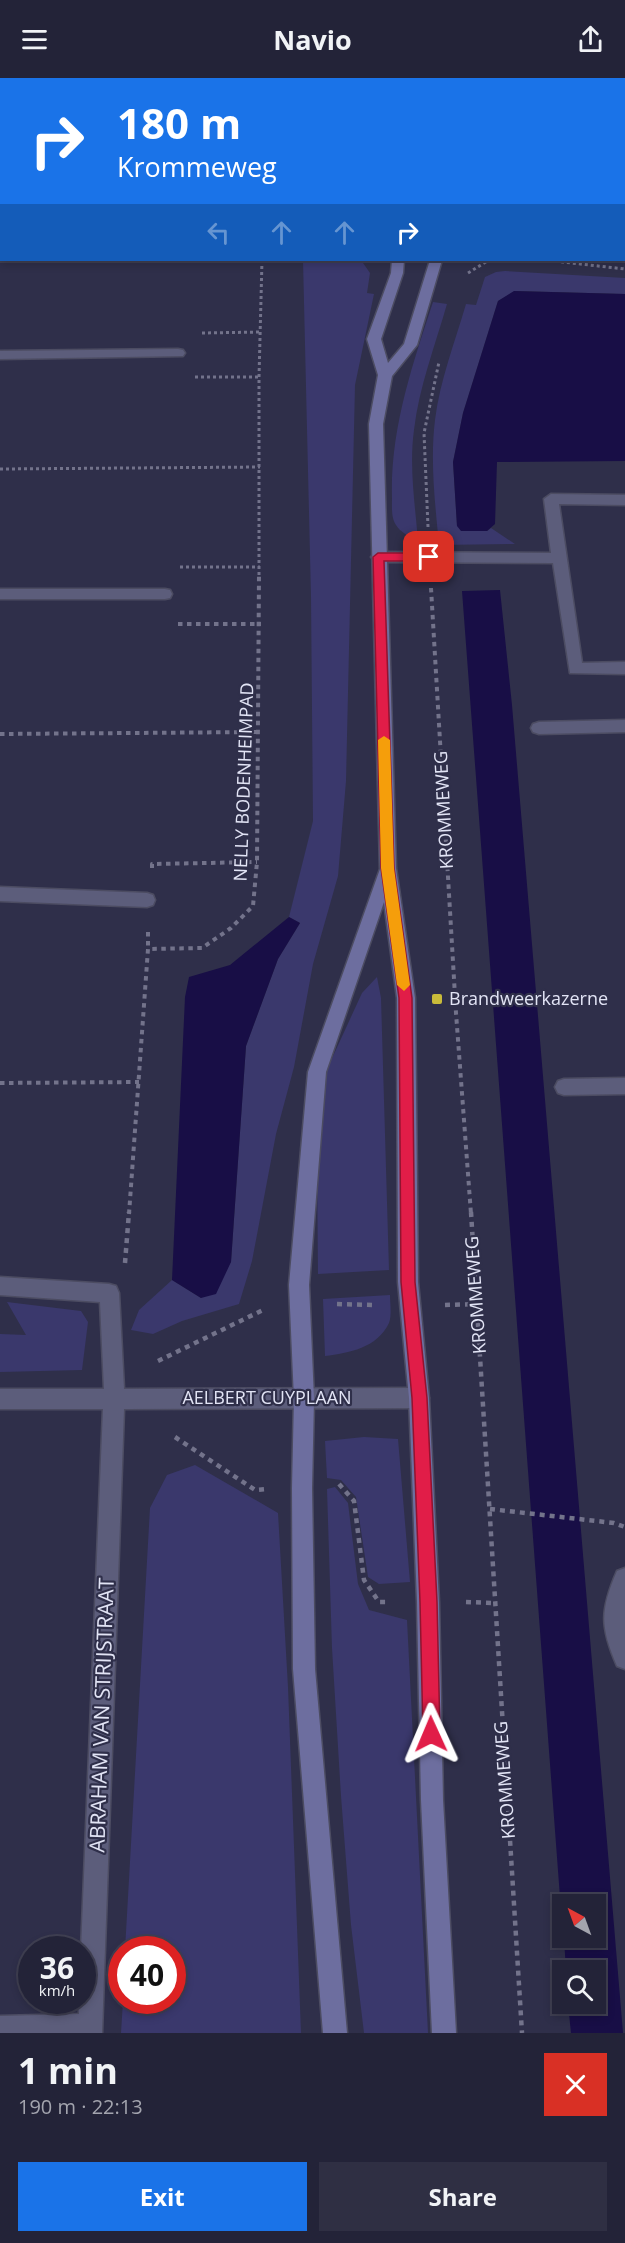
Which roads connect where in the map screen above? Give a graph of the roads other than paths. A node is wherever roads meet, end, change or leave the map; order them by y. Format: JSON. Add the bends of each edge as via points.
{"nodes":[{"id":1,"x":398,"y":261,"type":"edge"},
{"id":2,"x":436,"y":261,"type":"edge"},
{"id":3,"x":178,"y":353,"type":"road end"},
{"id":4,"x":0,"y":355,"type":"edge"},
{"id":5,"x":384,"y":375,"type":"junction"},
{"id":6,"x":625,"y":500,"type":"edge"},
{"id":7,"x":378,"y":557,"type":"junction"},
{"id":8,"x":559,"y":558,"type":"junction"},
{"id":9,"x":0,"y":594,"type":"edge"},
{"id":10,"x":165,"y":594,"type":"road end"},
{"id":11,"x":625,"y":668,"type":"edge"},
{"id":12,"x":625,"y":726,"type":"edge"},
{"id":13,"x":539,"y":728,"type":"dead end"},
{"id":14,"x":388,"y":868,"type":"junction"},
{"id":15,"x":0,"y":894,"type":"edge"},
{"id":16,"x":147,"y":900,"type":"dead end"},
{"id":17,"x":625,"y":1086,"type":"edge"},
{"id":18,"x":564,"y":1087,"type":"dead end"},
{"id":19,"x":0,"y":1286,"type":"edge"},
{"id":20,"x":114,"y":1397,"type":"junction"},
{"id":21,"x":419,"y":1398,"type":"junction"},
{"id":22,"x":0,"y":1399,"type":"edge"},
{"id":23,"x":304,"y":1399,"type":"junction"},
{"id":24,"x":625,"y":1579,"type":"edge"},
{"id":25,"x":625,"y":1659,"type":"edge"},
{"id":26,"x":0,"y":2028,"type":"edge"},
{"id":27,"x":90,"y":2030,"type":"edge"},
{"id":28,"x":335,"y":2033,"type":"edge"},
{"id":29,"x":444,"y":2033,"type":"edge"}],
"edges":[{"from":1,"to":5,"type":"street","via":[[374,339]]},
{"from":2,"to":5,"type":"street","via":[[410,345]]},
{"from":3,"to":4,"type":"street"},
{"from":5,"to":7,"type":"street","via":[[376,424]]},
{"from":6,"to":8,"type":"street","via":[[551,499]]},
{"from":7,"to":8,"type":"street"},
{"from":7,"to":14,"type":"street"},
{"from":8,"to":11,"type":"street","via":[[575,669]]},
{"from":9,"to":10,"type":"street"},
{"from":12,"to":13,"type":"street"},
{"from":14,"to":21,"type":"street","via":[[405,998],[408,1282]]},
{"from":14,"to":23,"type":"street","via":[[317,1072],[299,1285]]},
{"from":15,"to":16,"type":"street"},
{"from":17,"to":18,"type":"street"},
{"from":19,"to":20,"type":"street","via":[[109,1293]]},
{"from":20,"to":22,"type":"street","name":"AELBERT CUYPLAAN"},
{"from":20,"to":23,"type":"street","name":"AELBERT CUYPLAAN"},
{"from":20,"to":27,"type":"street","name":"ABRAHAM VAN STRIJSTRAAT"},
{"from":21,"to":23,"type":"street","name":"AELBERT CUYPLAAN"},
{"from":21,"to":29,"type":"street"},
{"from":23,"to":28,"type":"street","via":[[304,1669]]},
{"from":24,"to":25,"type":"street","via":[[614,1608],[615,1636]]},
{"from":26,"to":27,"type":"street"}]}
